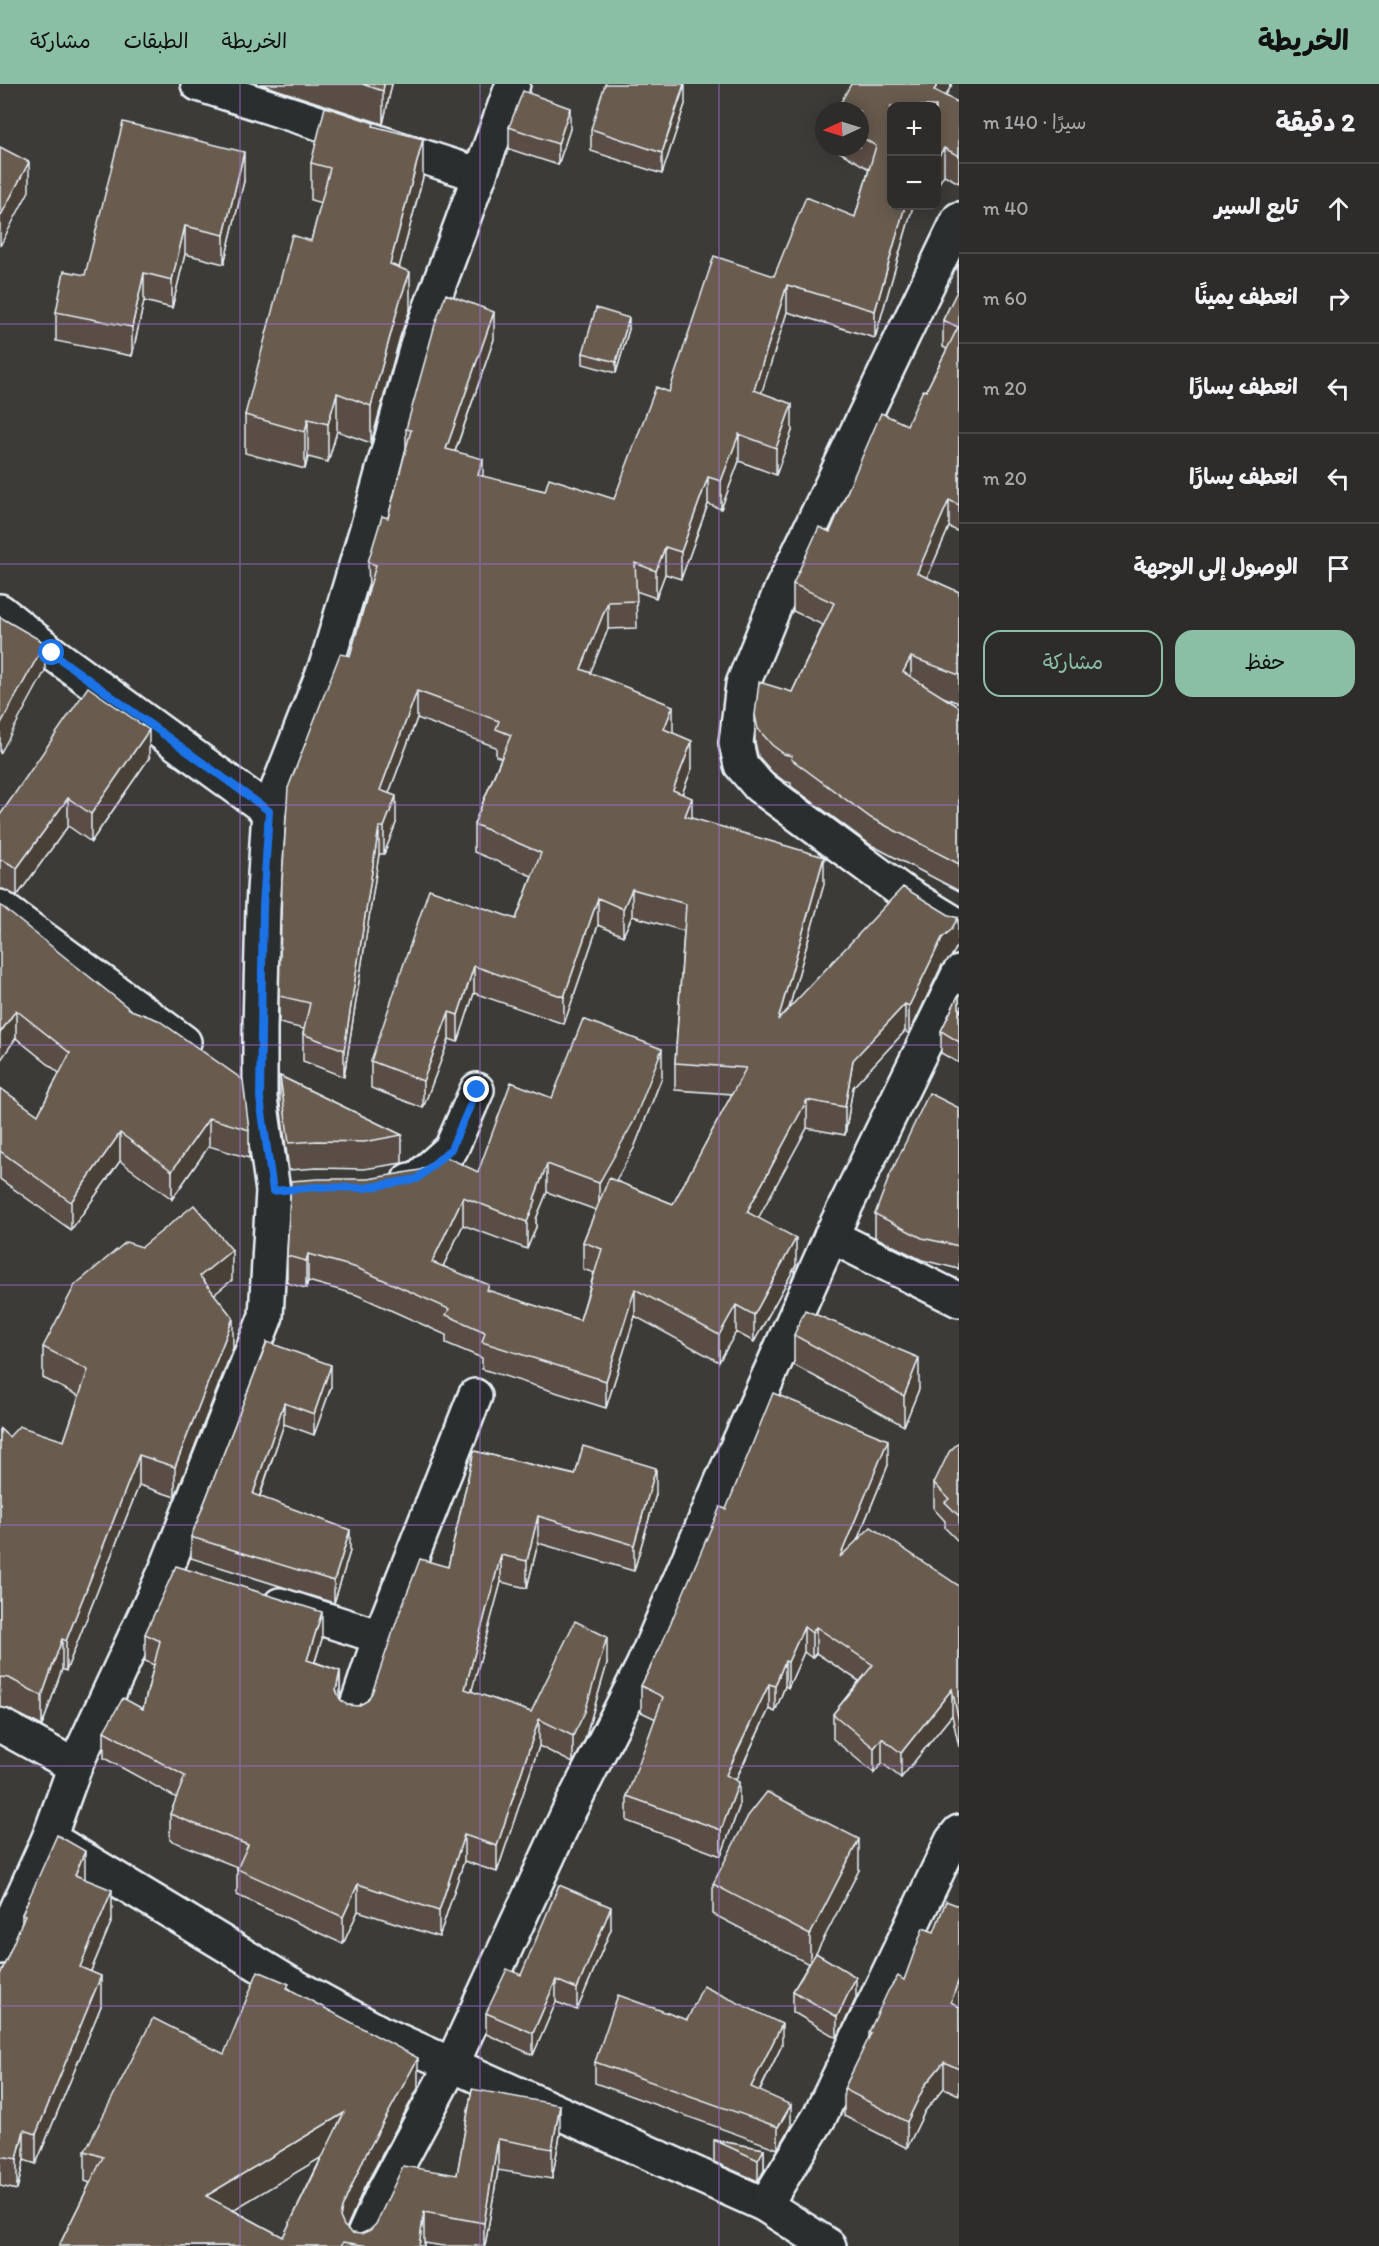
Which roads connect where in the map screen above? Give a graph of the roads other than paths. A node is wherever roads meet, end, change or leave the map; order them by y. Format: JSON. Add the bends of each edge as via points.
{"nodes":[{"id":1,"x":198,"y":84,"type":"edge"},
{"id":2,"x":513,"y":84,"type":"edge"},
{"id":3,"x":480,"y":175,"type":"junction"},
{"id":4,"x":959,"y":219,"type":"edge"},
{"id":5,"x":0,"y":611,"type":"edge"},
{"id":6,"x":269,"y":811,"type":"junction"},
{"id":7,"x":0,"y":907,"type":"edge"},
{"id":8,"x":959,"y":926,"type":"edge"},
{"id":9,"x":959,"y":973,"type":"edge"},
{"id":10,"x":477,"y":1090,"type":"dead end"},
{"id":11,"x":260,"y":1098,"type":"junction"},
{"id":12,"x":375,"y":1186,"type":"edge"},
{"id":13,"x":306,"y":1188,"type":"edge"},
{"id":14,"x":273,"y":1191,"type":"junction"},
{"id":15,"x":831,"y":1236,"type":"junction"},
{"id":16,"x":959,"y":1300,"type":"edge"},
{"id":17,"x":475,"y":1396,"type":"dead end"},
{"id":18,"x":256,"y":1598,"type":"edge"},
{"id":19,"x":380,"y":1637,"type":"junction"},
{"id":20,"x":354,"y":1714,"type":"edge"},
{"id":21,"x":0,"y":1725,"type":"edge"},
{"id":22,"x":75,"y":1766,"type":"junction"},
{"id":23,"x":959,"y":1832,"type":"edge"},
{"id":24,"x":50,"y":1838,"type":"junction"},
{"id":25,"x":0,"y":1947,"type":"edge"},
{"id":26,"x":452,"y":2064,"type":"junction"},
{"id":27,"x":765,"y":2205,"type":"junction"},
{"id":28,"x":359,"y":2246,"type":"edge"},
{"id":29,"x":830,"y":2246,"type":"edge"}],
"edges":[{"from":1,"to":3,"type":"street"},
{"from":2,"to":3,"type":"street"},
{"from":3,"to":6,"type":"street","via":[[418,342],[327,663]]},
{"from":4,"to":8,"type":"street","via":[[781,590],[743,684],[736,743],[741,765],[759,786],[900,890]]},
{"from":5,"to":6,"type":"street"},
{"from":6,"to":11,"type":"street"},
{"from":7,"to":11,"type":"street"},
{"from":9,"to":15,"type":"street"},
{"from":10,"to":12,"type":"street","via":[[451,1149],[417,1179]]},
{"from":11,"to":14,"type":"street"},
{"from":13,"to":14,"type":"street"},
{"from":14,"to":22,"type":"street","via":[[266,1316],[177,1573]]},
{"from":15,"to":16,"type":"street"},
{"from":15,"to":26,"type":"street","via":[[643,1666],[568,1813]]},
{"from":17,"to":19,"type":"street"},
{"from":18,"to":19,"type":"street"},
{"from":19,"to":20,"type":"street"},
{"from":21,"to":22,"type":"street"},
{"from":22,"to":24,"type":"street"},
{"from":23,"to":27,"type":"street","via":[[820,2116]]},
{"from":24,"to":25,"type":"street"},
{"from":24,"to":26,"type":"street","via":[[289,1983],[379,2032]]},
{"from":26,"to":27,"type":"street"},
{"from":26,"to":28,"type":"street"},
{"from":27,"to":29,"type":"street"}]}
